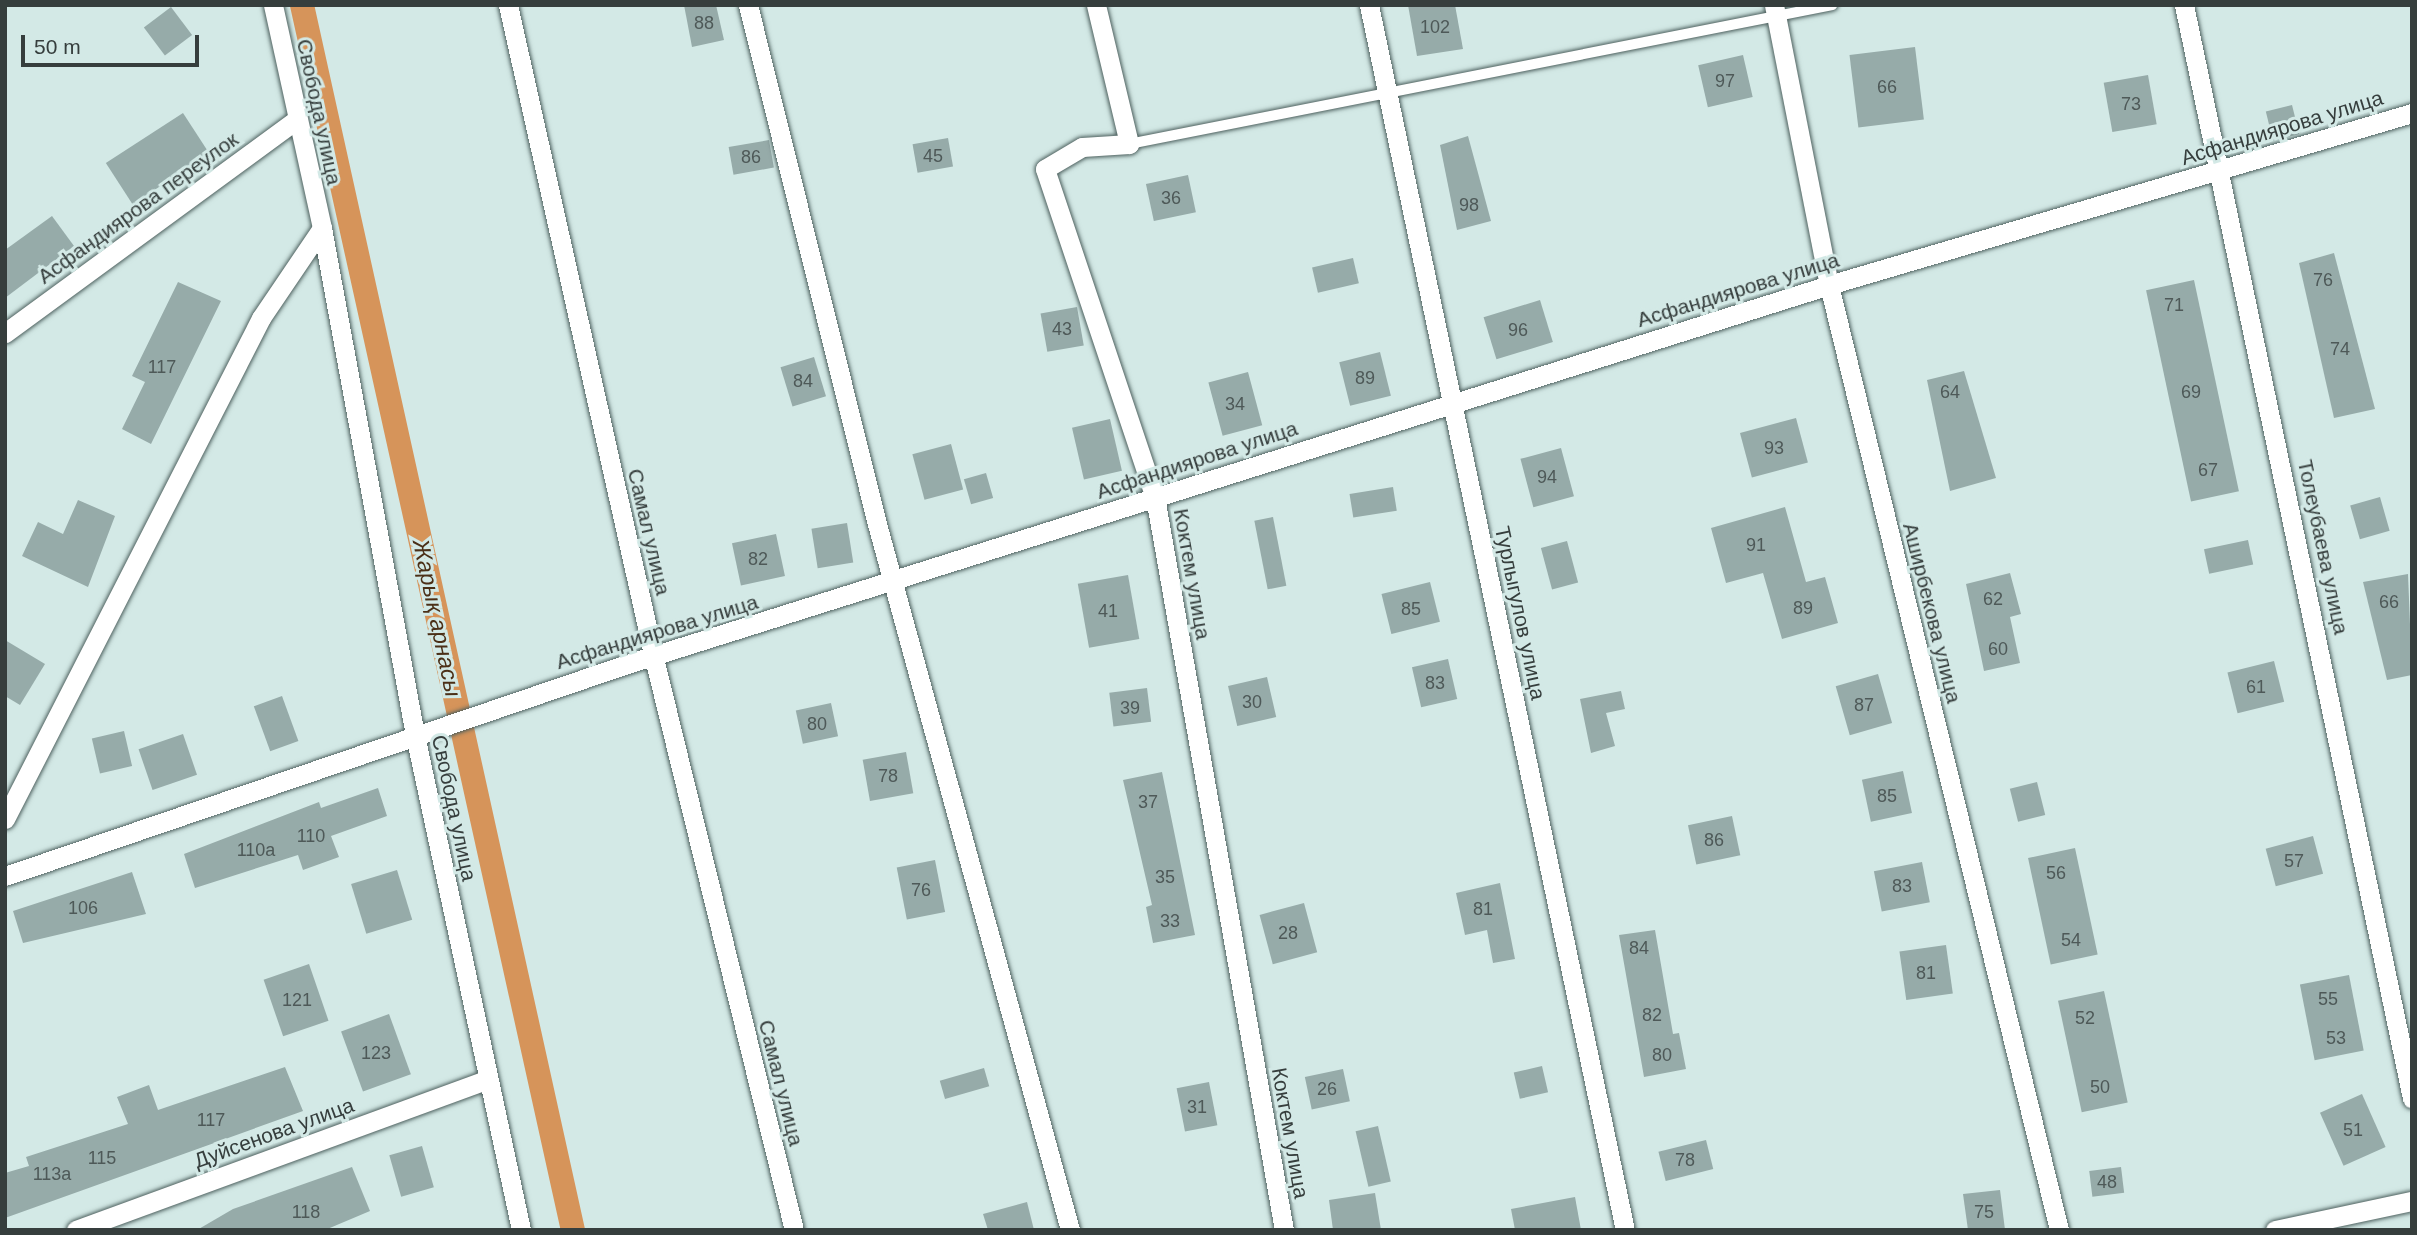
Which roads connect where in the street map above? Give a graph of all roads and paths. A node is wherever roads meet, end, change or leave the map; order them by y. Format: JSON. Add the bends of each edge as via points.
{"nodes":[{"id":1,"x":273,"y":5,"type":"edge"},
{"id":2,"x":508,"y":5,"type":"edge"},
{"id":3,"x":748,"y":5,"type":"edge"},
{"id":4,"x":1096,"y":5,"type":"edge"},
{"id":5,"x":1369,"y":5,"type":"edge"},
{"id":6,"x":1832,"y":5,"type":"edge"},
{"id":7,"x":2184,"y":5,"type":"edge"},
{"id":8,"x":1775,"y":12,"type":"edge"},
{"id":9,"x":1384,"y":89,"type":"junction"},
{"id":10,"x":2412,"y":113,"type":"edge"},
{"id":11,"x":297,"y":119,"type":"junction"},
{"id":12,"x":1129,"y":144,"type":"junction"},
{"id":13,"x":2223,"y":170,"type":"junction"},
{"id":14,"x":321,"y":228,"type":"junction"},
{"id":15,"x":1829,"y":285,"type":"junction"},
{"id":16,"x":5,"y":333,"type":"edge"},
{"id":17,"x":1453,"y":402,"type":"junction"},
{"id":18,"x":1156,"y":497,"type":"junction"},
{"id":19,"x":897,"y":580,"type":"junction"},
{"id":20,"x":654,"y":658,"type":"junction"},
{"id":21,"x":415,"y":735,"type":"junction"},
{"id":22,"x":5,"y":819,"type":"edge"},
{"id":23,"x":5,"y":876,"type":"edge"},
{"id":24,"x":488,"y":1079,"type":"junction"},
{"id":25,"x":2412,"y":1098,"type":"edge"},
{"id":26,"x":2412,"y":1201,"type":"edge"},
{"id":27,"x":76,"y":1230,"type":"edge"},
{"id":28,"x":521,"y":1230,"type":"edge"},
{"id":29,"x":794,"y":1230,"type":"edge"},
{"id":30,"x":1070,"y":1230,"type":"edge"},
{"id":31,"x":1284,"y":1230,"type":"edge"},
{"id":32,"x":1625,"y":1230,"type":"edge"},
{"id":33,"x":2059,"y":1230,"type":"edge"},
{"id":34,"x":2274,"y":1230,"type":"edge"}],
"edges":[{"from":1,"to":11,"type":"street","name":"Свобода улица"},
{"from":2,"to":20,"type":"street","name":"Самал улица"},
{"from":3,"to":19,"type":"street"},
{"from":4,"to":12,"type":"street"},
{"from":5,"to":9,"type":"street","name":"Турлыгулов улица"},
{"from":6,"to":8,"type":"lane"},
{"from":7,"to":13,"type":"street","name":"Толеубаева улица"},
{"from":8,"to":9,"type":"lane"},
{"from":8,"to":15,"type":"street","name":"Аширбекова улица"},
{"from":9,"to":12,"type":"lane"},
{"from":9,"to":17,"type":"street","name":"Турлыгулов улица"},
{"from":10,"to":13,"type":"street","name":"Асфандиярова улица"},
{"from":11,"to":14,"type":"street","name":"Свобода улица"},
{"from":11,"to":16,"type":"street","name":"Асфандиярова переулок"},
{"from":12,"to":18,"type":"street","name":"Коктем улица","via":[[1082,147],[1045,169]]},
{"from":13,"to":15,"type":"street","name":"Асфандиярова улица"},
{"from":13,"to":25,"type":"street","name":"Толеубаева улица"},
{"from":14,"to":21,"type":"street","name":"Свобода улица"},
{"from":14,"to":22,"type":"street","via":[[261,318]]},
{"from":15,"to":17,"type":"street","name":"Асфандиярова улица"},
{"from":15,"to":33,"type":"street","name":"Аширбекова улица"},
{"from":17,"to":18,"type":"street","name":"Асфандиярова улица"},
{"from":17,"to":32,"type":"street","name":"Турлыгулов улица"},
{"from":18,"to":19,"type":"street","name":"Асфандиярова улица"},
{"from":18,"to":31,"type":"street","name":"Коктем улица"},
{"from":19,"to":20,"type":"street","name":"Асфандиярова улица"},
{"from":19,"to":30,"type":"street"},
{"from":20,"to":21,"type":"street","name":"Асфандиярова улица"},
{"from":20,"to":29,"type":"street","name":"Самал улица"},
{"from":21,"to":23,"type":"street","name":"Асфандиярова улица"},
{"from":21,"to":24,"type":"street","name":"Свобода улица"},
{"from":24,"to":27,"type":"street","name":"Дуйсенова улица"},
{"from":24,"to":28,"type":"street","name":"Свобода улица"},
{"from":26,"to":34,"type":"street"}]}
